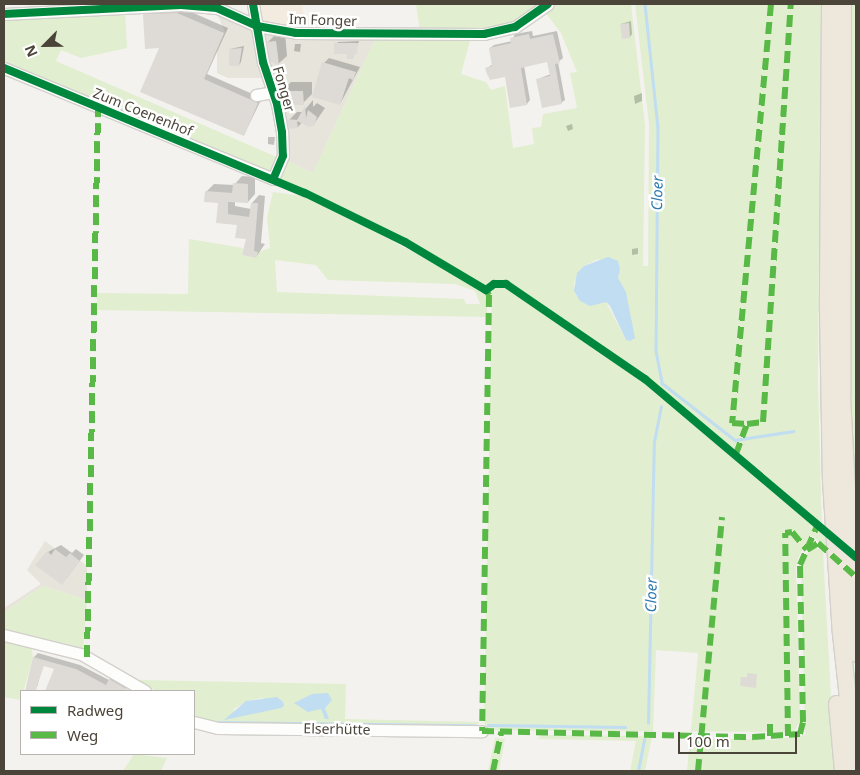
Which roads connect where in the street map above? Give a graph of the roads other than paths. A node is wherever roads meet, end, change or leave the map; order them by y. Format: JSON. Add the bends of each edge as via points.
{"nodes":[{"id":1,"x":253,"y":4,"type":"edge"},
{"id":2,"x":548,"y":4,"type":"edge"},
{"id":3,"x":830,"y":4,"type":"edge"},
{"id":4,"x":843,"y":4,"type":"edge"},
{"id":5,"x":4,"y":14,"type":"edge"},
{"id":6,"x":257,"y":26,"type":"junction"},
{"id":7,"x":4,"y":68,"type":"edge"},
{"id":8,"x":273,"y":92,"type":"junction"},
{"id":9,"x":256,"y":95,"type":"dead end"},
{"id":10,"x":273,"y":179,"type":"joint"},
{"id":11,"x":844,"y":581,"type":"junction"},
{"id":12,"x":856,"y":604,"type":"edge"},
{"id":13,"x":4,"y":635,"type":"edge"},
{"id":14,"x":856,"y":654,"type":"edge"},
{"id":15,"x":143,"y":690,"type":"edge"},
{"id":16,"x":195,"y":722,"type":"edge"},
{"id":17,"x":482,"y":731,"type":"dead end"},
{"id":18,"x":840,"y":742,"type":"junction"},
{"id":19,"x":839,"y":771,"type":"edge"},
{"id":20,"x":843,"y":771,"type":"edge"},
{"id":21,"x":856,"y":771,"type":"edge"}],
"edges":[{"from":1,"to":6,"type":"street","name":"Fonger"},
{"from":2,"to":6,"type":"street","name":"Im Fonger","via":[[515,27],[484,34],[296,34]]},
{"from":3,"to":11,"type":"highway","via":[[828,311],[833,525]]},
{"from":4,"to":11,"type":"highway","via":[[842,387],[848,538]]},
{"from":5,"to":6,"type":"street","name":"Im Fonger","via":[[181,5],[217,8]]},
{"from":6,"to":8,"type":"street","name":"Fonger","via":[[263,62]]},
{"from":7,"to":10,"type":"street","name":"Zum Coenenhof"},
{"from":8,"to":9,"type":"street"},
{"from":8,"to":10,"type":"street","name":"Fonger","via":[[283,156]]},
{"from":11,"to":12,"type":"highway"},
{"from":11,"to":14,"type":"highway"},
{"from":11,"to":18,"type":"highway","via":[[831,602]]},
{"from":11,"to":21,"type":"highway"},
{"from":13,"to":15,"type":"street","via":[[81,654]]},
{"from":16,"to":17,"type":"street","name":"Elserhütte","via":[[218,728]]},
{"from":18,"to":19,"type":"highway"},
{"from":18,"to":20,"type":"highway"}]}
